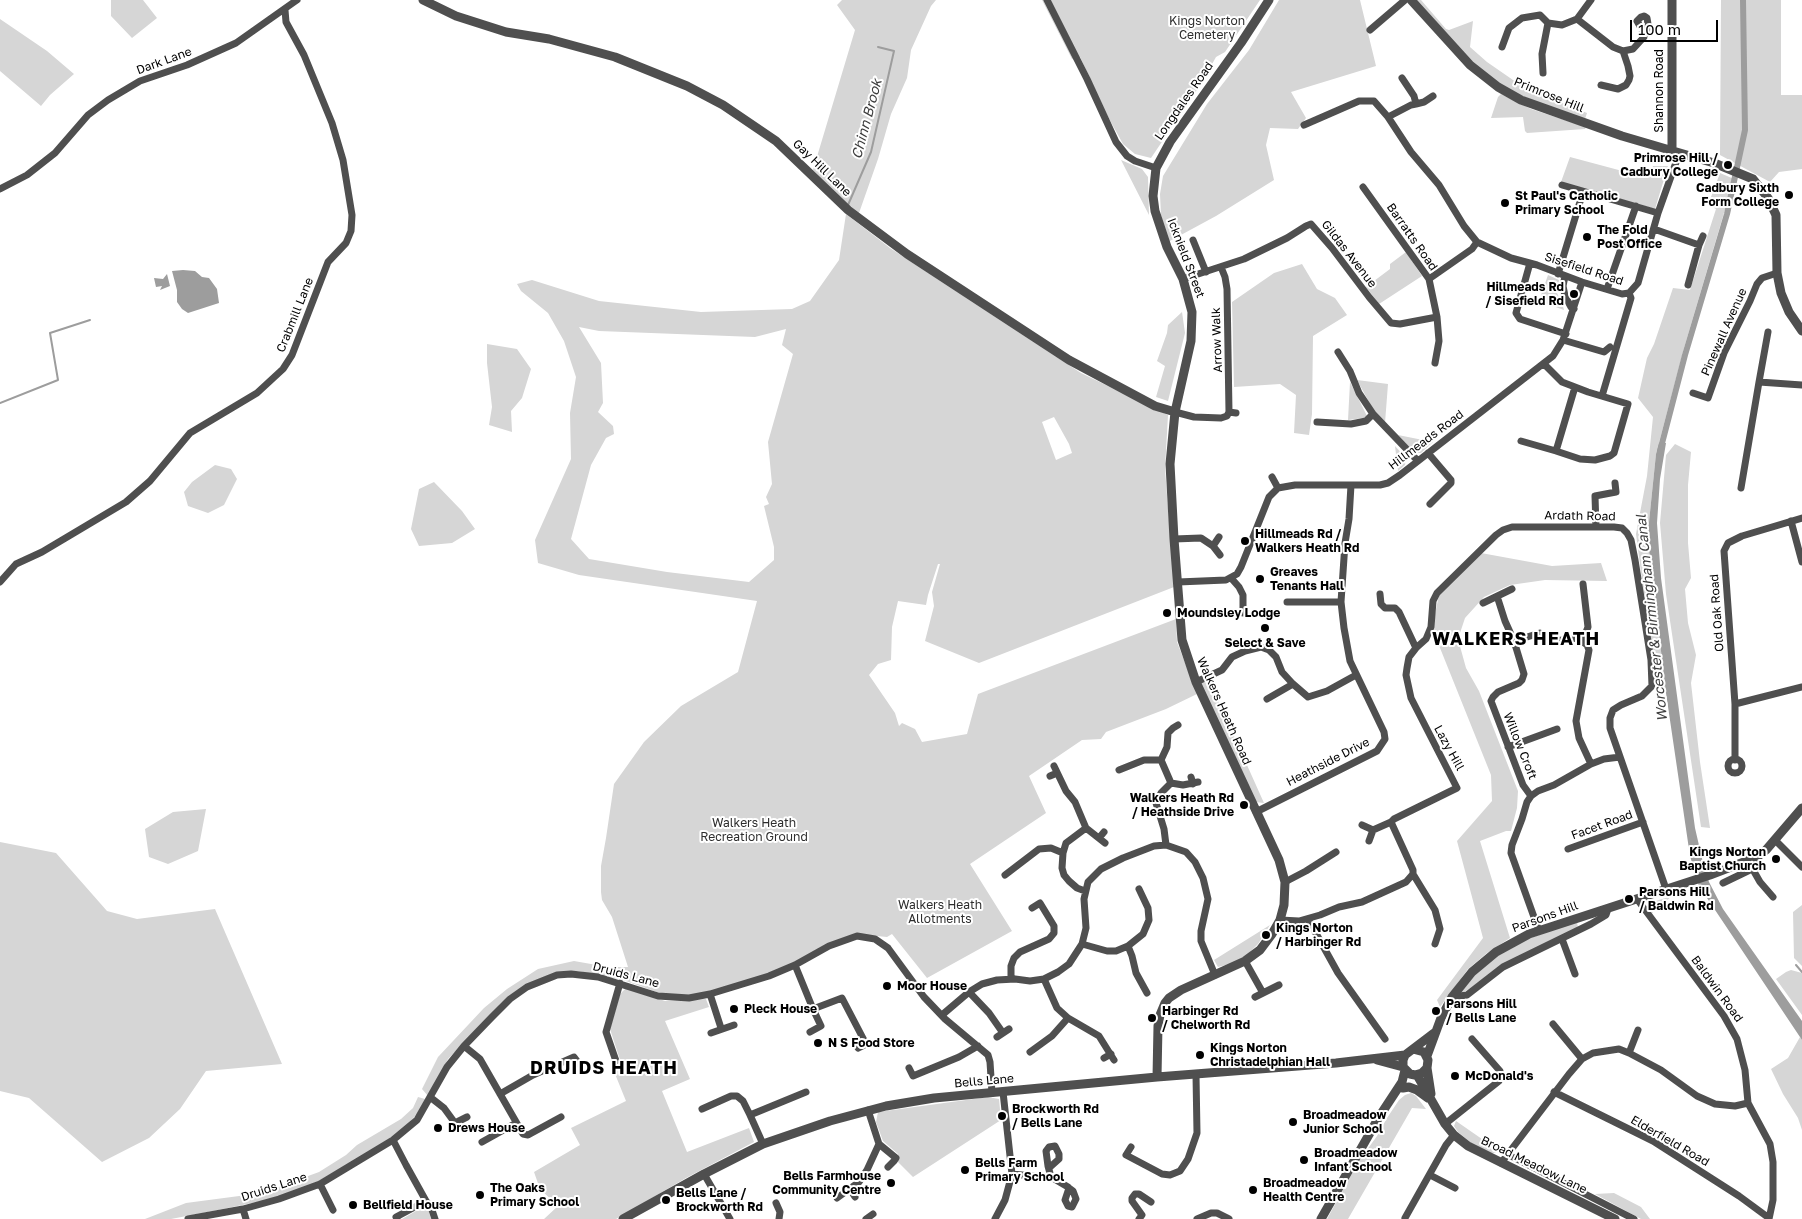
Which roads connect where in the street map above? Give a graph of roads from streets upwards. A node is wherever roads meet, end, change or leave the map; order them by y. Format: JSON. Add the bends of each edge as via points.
{"nodes":[{"id":1,"x":298,"y":0,"type":"edge"},
{"id":2,"x":423,"y":0,"type":"edge"},
{"id":3,"x":1047,"y":0,"type":"edge"},
{"id":4,"x":1269,"y":0,"type":"edge"},
{"id":5,"x":1405,"y":0,"type":"edge"},
{"id":6,"x":1411,"y":0,"type":"edge"},
{"id":7,"x":1591,"y":0,"type":"edge"},
{"id":8,"x":1672,"y":0,"type":"edge"},
{"id":9,"x":285,"y":10,"type":"junction"},
{"id":10,"x":1578,"y":19,"type":"junction"},
{"id":11,"x":268,"y":21,"type":"junction"},
{"id":12,"x":286,"y":22,"type":"junction"},
{"id":13,"x":1548,"y":22,"type":"junction"},
{"id":14,"x":1370,"y":30,"type":"dead end"},
{"id":15,"x":1645,"y":35,"type":"dead end"},
{"id":16,"x":1502,"y":47,"type":"dead end"},
{"id":17,"x":1622,"y":51,"type":"junction"},
{"id":18,"x":1543,"y":73,"type":"dead end"},
{"id":19,"x":1402,"y":78,"type":"dead end"},
{"id":20,"x":1601,"y":85,"type":"dead end"},
{"id":21,"x":1433,"y":96,"type":"dead end"},
{"id":22,"x":1416,"y":104,"type":"junction"},
{"id":23,"x":1388,"y":117,"type":"junction"},
{"id":24,"x":1304,"y":125,"type":"dead end"},
{"id":25,"x":1676,"y":153,"type":"junction"},
{"id":26,"x":1156,"y":168,"type":"junction"},
{"id":27,"x":1562,"y":185,"type":"dead end"},
{"id":28,"x":1363,"y":187,"type":"dead end"},
{"id":29,"x":0,"y":189,"type":"edge"},
{"id":30,"x":1583,"y":192,"type":"junction"},
{"id":31,"x":1636,"y":206,"type":"junction"},
{"id":32,"x":1658,"y":213,"type":"junction"},
{"id":33,"x":1654,"y":229,"type":"junction"},
{"id":34,"x":1703,"y":236,"type":"dead end"},
{"id":35,"x":1193,"y":240,"type":"dead end"},
{"id":36,"x":1477,"y":242,"type":"junction"},
{"id":37,"x":1699,"y":245,"type":"junction"},
{"id":38,"x":1530,"y":263,"type":"junction"},
{"id":39,"x":1221,"y":268,"type":"junction"},
{"id":40,"x":1206,"y":272,"type":"junction"},
{"id":41,"x":1777,"y":273,"type":"junction"},
{"id":42,"x":1562,"y":275,"type":"junction"},
{"id":43,"x":1183,"y":279,"type":"junction"},
{"id":44,"x":1429,"y":279,"type":"junction"},
{"id":45,"x":1582,"y":282,"type":"junction"},
{"id":46,"x":1688,"y":286,"type":"dead end"},
{"id":47,"x":1607,"y":289,"type":"junction"},
{"id":48,"x":1629,"y":293,"type":"junction"},
{"id":49,"x":1574,"y":309,"type":"junction"},
{"id":50,"x":1437,"y":317,"type":"junction"},
{"id":51,"x":1802,"y":331,"type":"edge"},
{"id":52,"x":1768,"y":332,"type":"dead end"},
{"id":53,"x":1564,"y":337,"type":"junction"},
{"id":54,"x":1610,"y":347,"type":"dead end"},
{"id":55,"x":1338,"y":352,"type":"dead end"},
{"id":56,"x":1435,"y":363,"type":"dead end"},
{"id":57,"x":1544,"y":364,"type":"junction"},
{"id":58,"x":1759,"y":382,"type":"junction"},
{"id":59,"x":1802,"y":385,"type":"edge"},
{"id":60,"x":1575,"y":388,"type":"junction"},
{"id":61,"x":1694,"y":393,"type":"dead end"},
{"id":62,"x":1602,"y":396,"type":"junction"},
{"id":63,"x":1176,"y":412,"type":"junction"},
{"id":64,"x":1372,"y":414,"type":"junction"},
{"id":65,"x":1317,"y":422,"type":"dead end"},
{"id":66,"x":1521,"y":441,"type":"dead end"},
{"id":67,"x":1556,"y":451,"type":"junction"},
{"id":68,"x":1428,"y":453,"type":"junction"},
{"id":69,"x":1418,"y":461,"type":"junction"},
{"id":70,"x":1272,"y":477,"type":"dead end"},
{"id":71,"x":1615,"y":483,"type":"dead end"},
{"id":72,"x":1351,"y":485,"type":"junction"},
{"id":73,"x":1278,"y":488,"type":"junction"},
{"id":74,"x":1741,"y":488,"type":"dead end"},
{"id":75,"x":1430,"y":504,"type":"dead end"},
{"id":76,"x":1802,"y":518,"type":"edge"},
{"id":77,"x":1791,"y":521,"type":"junction"},
{"id":78,"x":1596,"y":527,"type":"junction"},
{"id":79,"x":1219,"y":538,"type":"dead end"},
{"id":80,"x":1174,"y":539,"type":"junction"},
{"id":81,"x":1213,"y":546,"type":"junction"},
{"id":82,"x":1220,"y":555,"type":"dead end"},
{"id":83,"x":1802,"y":562,"type":"edge"},
{"id":84,"x":1232,"y":578,"type":"junction"},
{"id":85,"x":0,"y":582,"type":"edge"},
{"id":86,"x":1178,"y":582,"type":"junction"},
{"id":87,"x":1582,"y":584,"type":"dead end"},
{"id":88,"x":1512,"y":589,"type":"dead end"},
{"id":89,"x":1380,"y":594,"type":"dead end"},
{"id":90,"x":1497,"y":596,"type":"junction"},
{"id":91,"x":1287,"y":602,"type":"dead end"},
{"id":92,"x":1341,"y":602,"type":"junction"},
{"id":93,"x":1483,"y":603,"type":"dead end"},
{"id":94,"x":1243,"y":613,"type":"dead end"},
{"id":95,"x":1583,"y":640,"type":"junction"},
{"id":96,"x":1514,"y":641,"type":"junction"},
{"id":97,"x":1416,"y":648,"type":"junction"},
{"id":98,"x":1356,"y":675,"type":"junction"},
{"id":99,"x":1196,"y":682,"type":"junction"},
{"id":100,"x":1293,"y":684,"type":"junction"},
{"id":101,"x":1802,"y":688,"type":"edge"},
{"id":102,"x":1268,"y":699,"type":"dead end"},
{"id":103,"x":1735,"y":704,"type":"junction"},
{"id":104,"x":1173,"y":725,"type":"dead end"},
{"id":105,"x":1558,"y":729,"type":"dead end"},
{"id":106,"x":1508,"y":747,"type":"junction"},
{"id":107,"x":1620,"y":757,"type":"junction"},
{"id":108,"x":1161,"y":760,"type":"junction"},
{"id":109,"x":1735,"y":760,"type":"dead end"},
{"id":110,"x":1591,"y":764,"type":"junction"},
{"id":111,"x":1122,"y":765,"type":"dead end"},
{"id":112,"x":1050,"y":776,"type":"dead end"},
{"id":113,"x":1194,"y":781,"type":"dead end"},
{"id":114,"x":1171,"y":783,"type":"junction"},
{"id":115,"x":1531,"y":796,"type":"junction"},
{"id":116,"x":1802,"y":808,"type":"edge"},
{"id":117,"x":1256,"y":812,"type":"junction"},
{"id":118,"x":1390,"y":822,"type":"junction"},
{"id":119,"x":1643,"y":822,"type":"junction"},
{"id":120,"x":1362,"y":825,"type":"dead end"},
{"id":121,"x":1086,"y":828,"type":"junction"},
{"id":122,"x":1374,"y":830,"type":"junction"},
{"id":123,"x":1103,"y":838,"type":"dead end"},
{"id":124,"x":1369,"y":840,"type":"dead end"},
{"id":125,"x":1775,"y":840,"type":"junction"},
{"id":126,"x":1166,"y":845,"type":"junction"},
{"id":127,"x":1568,"y":849,"type":"dead end"},
{"id":128,"x":1336,"y":852,"type":"dead end"},
{"id":129,"x":1063,"y":853,"type":"junction"},
{"id":130,"x":1748,"y":861,"type":"junction"},
{"id":131,"x":1802,"y":867,"type":"edge"},
{"id":132,"x":1752,"y":869,"type":"junction"},
{"id":133,"x":1008,"y":871,"type":"dead end"},
{"id":134,"x":1413,"y":874,"type":"junction"},
{"id":135,"x":1285,"y":882,"type":"junction"},
{"id":136,"x":1723,"y":883,"type":"dead end"},
{"id":137,"x":1666,"y":889,"type":"junction"},
{"id":138,"x":1085,"y":890,"type":"junction"},
{"id":139,"x":1139,"y":894,"type":"dead end"},
{"id":140,"x":1773,"y":897,"type":"dead end"},
{"id":141,"x":1637,"y":899,"type":"junction"},
{"id":142,"x":1032,"y":908,"type":"dead end"},
{"id":143,"x":1608,"y":909,"type":"junction"},
{"id":144,"x":1308,"y":919,"type":"junction"},
{"id":145,"x":1280,"y":920,"type":"junction"},
{"id":146,"x":1539,"y":931,"type":"junction"},
{"id":147,"x":1562,"y":939,"type":"junction"},
{"id":148,"x":1082,"y":944,"type":"junction"},
{"id":149,"x":1435,"y":944,"type":"dead end"},
{"id":150,"x":1128,"y":946,"type":"junction"},
{"id":151,"x":1245,"y":961,"type":"junction"},
{"id":152,"x":795,"y":965,"type":"junction"},
{"id":153,"x":1575,"y":974,"type":"dead end"},
{"id":154,"x":1215,"y":975,"type":"junction"},
{"id":155,"x":1011,"y":979,"type":"junction"},
{"id":156,"x":1044,"y":979,"type":"junction"},
{"id":157,"x":620,"y":983,"type":"junction"},
{"id":158,"x":1279,"y":985,"type":"dead end"},
{"id":159,"x":1147,"y":988,"type":"dead end"},
{"id":160,"x":969,"y":992,"type":"junction"},
{"id":161,"x":1263,"y":993,"type":"junction"},
{"id":162,"x":710,"y":994,"type":"junction"},
{"id":163,"x":1255,"y":997,"type":"dead end"},
{"id":164,"x":1452,"y":997,"type":"junction"},
{"id":165,"x":813,"y":1009,"type":"junction"},
{"id":166,"x":942,"y":1015,"type":"junction"},
{"id":167,"x":1068,"y":1018,"type":"junction"},
{"id":168,"x":1553,"y":1024,"type":"dead end"},
{"id":169,"x":734,"y":1025,"type":"dead end"},
{"id":170,"x":722,"y":1028,"type":"junction"},
{"id":171,"x":1638,"y":1030,"type":"dead end"},
{"id":172,"x":810,"y":1032,"type":"dead end"},
{"id":173,"x":1435,"y":1032,"type":"junction"},
{"id":174,"x":711,"y":1033,"type":"dead end"},
{"id":175,"x":1003,"y":1033,"type":"dead end"},
{"id":176,"x":1385,"y":1039,"type":"dead end"},
{"id":177,"x":1472,"y":1040,"type":"dead end"},
{"id":178,"x":1488,"y":1044,"type":"dead end"},
{"id":179,"x":464,"y":1046,"type":"junction"},
{"id":180,"x":978,"y":1046,"type":"junction"},
{"id":181,"x":858,"y":1048,"type":"dead end"},
{"id":182,"x":1413,"y":1050,"type":"junction"},
{"id":183,"x":1482,"y":1050,"type":"junction"},
{"id":184,"x":1629,"y":1052,"type":"junction"},
{"id":185,"x":1034,"y":1053,"type":"dead end"},
{"id":186,"x":1405,"y":1055,"type":"junction"},
{"id":187,"x":1427,"y":1056,"type":"junction"},
{"id":188,"x":1110,"y":1058,"type":"dead end"},
{"id":189,"x":1371,"y":1059,"type":"junction"},
{"id":190,"x":1582,"y":1059,"type":"junction"},
{"id":191,"x":616,"y":1061,"type":"dead end"},
{"id":192,"x":580,"y":1065,"type":"dead end"},
{"id":193,"x":909,"y":1068,"type":"dead end"},
{"id":194,"x":1404,"y":1068,"type":"junction"},
{"id":195,"x":1427,"y":1068,"type":"junction"},
{"id":196,"x":1196,"y":1075,"type":"junction"},
{"id":197,"x":1416,"y":1075,"type":"junction"},
{"id":198,"x":1157,"y":1077,"type":"junction"},
{"id":199,"x":1403,"y":1088,"type":"junction"},
{"id":200,"x":806,"y":1092,"type":"dead end"},
{"id":201,"x":1003,"y":1092,"type":"junction"},
{"id":202,"x":1554,"y":1092,"type":"junction"},
{"id":203,"x":992,"y":1093,"type":"junction"},
{"id":204,"x":500,"y":1094,"type":"junction"},
{"id":205,"x":1394,"y":1096,"type":"junction"},
{"id":206,"x":430,"y":1097,"type":"junction"},
{"id":207,"x":1431,"y":1100,"type":"junction"},
{"id":208,"x":1748,"y":1103,"type":"junction"},
{"id":209,"x":702,"y":1109,"type":"dead end"},
{"id":210,"x":868,"y":1110,"type":"junction"},
{"id":211,"x":750,"y":1115,"type":"junction"},
{"id":212,"x":467,"y":1117,"type":"dead end"},
{"id":213,"x":561,"y":1117,"type":"dead end"},
{"id":214,"x":516,"y":1123,"type":"junction"},
{"id":215,"x":1445,"y":1124,"type":"junction"},
{"id":216,"x":1454,"y":1135,"type":"junction"},
{"id":217,"x":393,"y":1140,"type":"junction"},
{"id":218,"x":482,"y":1142,"type":"dead end"},
{"id":219,"x":763,"y":1144,"type":"junction"},
{"id":220,"x":879,"y":1144,"type":"junction"},
{"id":221,"x":1131,"y":1147,"type":"dead end"},
{"id":222,"x":1507,"y":1154,"type":"junction"},
{"id":223,"x":1501,"y":1163,"type":"junction"},
{"id":224,"x":888,"y":1167,"type":"dead end"},
{"id":225,"x":1049,"y":1168,"type":"dead end"},
{"id":226,"x":704,"y":1174,"type":"junction"},
{"id":227,"x":1012,"y":1174,"type":"junction"},
{"id":228,"x":1430,"y":1175,"type":"junction"},
{"id":229,"x":1051,"y":1177,"type":"junction"},
{"id":230,"x":320,"y":1184,"type":"junction"},
{"id":231,"x":1069,"y":1188,"type":"dead end"},
{"id":232,"x":1455,"y":1188,"type":"dead end"},
{"id":233,"x":850,"y":1189,"type":"junction"},
{"id":234,"x":855,"y":1197,"type":"dead end"},
{"id":235,"x":836,"y":1198,"type":"dead end"},
{"id":236,"x":426,"y":1201,"type":"junction"},
{"id":237,"x":1151,"y":1202,"type":"dead end"},
{"id":238,"x":776,"y":1203,"type":"dead end"},
{"id":239,"x":243,"y":1209,"type":"junction"},
{"id":240,"x":333,"y":1210,"type":"dead end"},
{"id":241,"x":873,"y":1214,"type":"dead end"},
{"id":242,"x":1405,"y":1218,"type":"dead end"},
{"id":243,"x":1769,"y":1218,"type":"edge"},
{"id":244,"x":188,"y":1219,"type":"edge"},
{"id":245,"x":246,"y":1219,"type":"edge"},
{"id":246,"x":397,"y":1219,"type":"edge"},
{"id":247,"x":435,"y":1219,"type":"edge"},
{"id":248,"x":624,"y":1219,"type":"edge"},
{"id":249,"x":730,"y":1219,"type":"edge"},
{"id":250,"x":779,"y":1219,"type":"edge"},
{"id":251,"x":866,"y":1219,"type":"edge"},
{"id":252,"x":995,"y":1219,"type":"edge"},
{"id":253,"x":1139,"y":1219,"type":"edge"},
{"id":254,"x":1197,"y":1219,"type":"edge"},
{"id":255,"x":1229,"y":1219,"type":"edge"},
{"id":256,"x":1321,"y":1219,"type":"edge"},
{"id":257,"x":1615,"y":1219,"type":"edge"},
{"id":258,"x":1634,"y":1219,"type":"edge"}],
"edges":[{"from":1,"to":9,"type":"street","name":"Dark Lane"},
{"from":2,"to":63,"type":"street","name":"Gay Hill Lane","via":[[456,16],[506,32],[549,39],[615,57],[687,86],[723,105],[776,141],[848,210],[907,254],[1069,360],[1155,406]]},
{"from":3,"to":26,"type":"street","via":[[1116,142],[1127,156]]},
{"from":4,"to":26,"type":"street","name":"Longdales Road","via":[[1170,142]]},
{"from":5,"to":14,"type":"street"},
{"from":6,"to":25,"type":"street","name":"Primrose Hill","via":[[1470,65],[1498,87],[1521,100]]},
{"from":7,"to":10,"type":"street"},
{"from":8,"to":25,"type":"street","name":"Shannon Road"},
{"from":9,"to":11,"type":"street","name":"Dark Lane"},
{"from":9,"to":12,"type":"street","name":"Crabmill Lane"},
{"from":10,"to":13,"type":"street","via":[[1562,25]]},
{"from":10,"to":17,"type":"street"},
{"from":11,"to":12,"type":"street"},
{"from":11,"to":29,"type":"street","name":"Dark Lane","via":[[236,43],[187,65],[140,80],[108,100],[88,116],[55,154],[27,175]]},
{"from":12,"to":85,"type":"street","name":"Crabmill Lane","via":[[304,55],[332,123],[343,160],[352,215],[346,243],[328,262],[292,355],[283,369],[257,392],[190,433],[150,481],[126,502],[16,564]]},
{"from":13,"to":16,"type":"street","via":[[1540,15],[1522,18],[1509,28]]},
{"from":13,"to":18,"type":"street","via":[[1542,54]]},
{"from":15,"to":17,"type":"street","via":[[1633,49]]},
{"from":17,"to":20,"type":"street","via":[[1629,80],[1618,89]]},
{"from":19,"to":22,"type":"street"},
{"from":21,"to":22,"type":"street"},
{"from":22,"to":23,"type":"street"},
{"from":23,"to":24,"type":"street","name":"Sisefield Road","via":[[1374,100],[1364,100]]},
{"from":23,"to":36,"type":"street","name":"Sisefield Road"},
{"from":25,"to":32,"type":"street","name":"Sisefield Road"},
{"from":25,"to":41,"type":"street","name":"Primrose Hill","via":[[1753,179],[1764,192],[1776,215]]},
{"from":26,"to":43,"type":"street","name":"Icknield Street","via":[[1155,211],[1166,247]]},
{"from":27,"to":30,"type":"street"},
{"from":28,"to":44,"type":"street","name":"Barratts Road"},
{"from":30,"to":31,"type":"street"},
{"from":30,"to":42,"type":"street"},
{"from":31,"to":32,"type":"street"},
{"from":31,"to":47,"type":"street"},
{"from":32,"to":33,"type":"street","name":"Sisefield Road"},
{"from":33,"to":37,"type":"street"},
{"from":33,"to":48,"type":"street","name":"Sisefield Road","via":[[1638,283]]},
{"from":34,"to":37,"type":"street"},
{"from":35,"to":40,"type":"street"},
{"from":36,"to":38,"type":"street","name":"Sisefield Road"},
{"from":36,"to":44,"type":"street","via":[[1472,250]]},
{"from":37,"to":46,"type":"street"},
{"from":38,"to":42,"type":"street","name":"Sisefield Road"},
{"from":38,"to":53,"type":"street","via":[[1516,313],[1520,318]]},
{"from":39,"to":40,"type":"street","name":"Gildas Avenue"},
{"from":39,"to":50,"type":"street","name":"Gildas Avenue","via":[[1261,252],[1312,224],[1391,323]]},
{"from":39,"to":63,"type":"street","name":"Arrow Walk","via":[[1227,289],[1232,412],[1221,418],[1194,418]]},
{"from":40,"to":43,"type":"street","name":"Gildas Avenue"},
{"from":41,"to":51,"type":"street","name":"Primrose Hill","via":[[1784,302]]},
{"from":41,"to":61,"type":"street","name":"Pinewall Avenue","via":[[1762,278],[1757,284],[1724,353],[1708,398]]},
{"from":42,"to":45,"type":"street","name":"Sisefield Road"},
{"from":42,"to":49,"type":"street","via":[[1565,296]]},
{"from":43,"to":63,"type":"street","name":"Icknield Street","via":[[1192,312],[1191,341]]},
{"from":44,"to":50,"type":"street","name":"Barratts Road"},
{"from":45,"to":47,"type":"street","name":"Sisefield Road"},
{"from":45,"to":49,"type":"street","name":"Hillmeads Road"},
{"from":47,"to":48,"type":"street","name":"Sisefield Road"},
{"from":48,"to":62,"type":"street","via":[[1631,298]]},
{"from":49,"to":53,"type":"street","name":"Hillmeads Road"},
{"from":50,"to":56,"type":"street","name":"Barratts Road","via":[[1439,340]]},
{"from":52,"to":58,"type":"street"},
{"from":53,"to":54,"type":"street","via":[[1604,352]]},
{"from":53,"to":57,"type":"street","name":"Hillmeads Road"},
{"from":55,"to":64,"type":"street"},
{"from":57,"to":60,"type":"street","via":[[1556,377]]},
{"from":57,"to":68,"type":"street","name":"Hillmeads Road"},
{"from":58,"to":59,"type":"street"},
{"from":58,"to":74,"type":"street"},
{"from":60,"to":62,"type":"street"},
{"from":60,"to":67,"type":"street"},
{"from":62,"to":67,"type":"street","via":[[1628,404],[1614,453],[1595,460]]},
{"from":63,"to":80,"type":"street","name":"Walkers Heath Road","via":[[1170,464]]},
{"from":64,"to":65,"type":"street","via":[[1366,421],[1351,424]]},
{"from":64,"to":69,"type":"street"},
{"from":66,"to":67,"type":"street"},
{"from":68,"to":69,"type":"street","name":"Hillmeads Road"},
{"from":68,"to":75,"type":"street","via":[[1451,480]]},
{"from":69,"to":72,"type":"street","name":"Hillmeads Road","via":[[1388,483]]},
{"from":70,"to":73,"type":"street"},
{"from":71,"to":78,"type":"street","via":[[1616,492],[1595,496]]},
{"from":72,"to":73,"type":"street","name":"Hillmeads Road"},
{"from":72,"to":92,"type":"street","name":"Heathside Drive"},
{"from":73,"to":84,"type":"street","via":[[1269,496],[1241,567]]},
{"from":76,"to":77,"type":"street","name":"Old Oak Road"},
{"from":77,"to":83,"type":"street"},
{"from":77,"to":103,"type":"street","name":"Old Oak Road","via":[[1732,540],[1724,551]]},
{"from":78,"to":97,"type":"street","name":"Ardath Road","via":[[1512,527],[1503,530],[1437,593],[1433,600],[1431,627],[1426,639]]},
{"from":78,"to":107,"type":"street","name":"Ardath Road","via":[[1622,528],[1631,540],[1651,660],[1652,686],[1642,696],[1613,710],[1610,718]]},
{"from":79,"to":81,"type":"street"},
{"from":80,"to":81,"type":"street","via":[[1202,538]]},
{"from":80,"to":86,"type":"street","name":"Walkers Heath Road"},
{"from":81,"to":82,"type":"street"},
{"from":84,"to":86,"type":"street"},
{"from":84,"to":94,"type":"street","via":[[1243,595]]},
{"from":86,"to":99,"type":"street","name":"Walkers Heath Road","via":[[1182,640]]},
{"from":87,"to":95,"type":"street","via":[[1588,628]]},
{"from":88,"to":90,"type":"street"},
{"from":89,"to":97,"type":"street","via":[[1380,604],[1399,612]]},
{"from":90,"to":93,"type":"street"},
{"from":90,"to":96,"type":"street"},
{"from":91,"to":92,"type":"street"},
{"from":92,"to":98,"type":"street","name":"Heathside Drive","via":[[1350,661]]},
{"from":95,"to":96,"type":"street","via":[[1555,641],[1540,633]]},
{"from":95,"to":110,"type":"street","via":[[1589,650],[1576,721],[1579,738]]},
{"from":96,"to":106,"type":"street","name":"Willow Croft","via":[[1524,674],[1522,680],[1498,692],[1491,701]]},
{"from":97,"to":118,"type":"street","name":"Lazy Hill","via":[[1410,657],[1406,675],[1410,698],[1457,788]]},
{"from":98,"to":100,"type":"street","via":[[1327,691],[1308,696]]},
{"from":98,"to":117,"type":"street","name":"Heathside Drive","via":[[1384,732],[1385,739],[1378,751]]},
{"from":99,"to":100,"type":"street","via":[[1222,670],[1232,657],[1261,647],[1276,657],[1282,672]]},
{"from":99,"to":117,"type":"street","name":"Walkers Heath Road"},
{"from":100,"to":102,"type":"street"},
{"from":101,"to":103,"type":"street"},
{"from":103,"to":109,"type":"street","name":"Old Oak Road"},
{"from":104,"to":108,"type":"street"},
{"from":105,"to":106,"type":"street"},
{"from":106,"to":115,"type":"street","name":"Willow Croft","via":[[1523,785]]},
{"from":107,"to":110,"type":"street"},
{"from":107,"to":119,"type":"street","name":"Ardath Road"},
{"from":108,"to":111,"type":"street"},
{"from":108,"to":114,"type":"street"},
{"from":110,"to":115,"type":"street"},
{"from":112,"to":121,"type":"street","via":[[1056,770]]},
{"from":113,"to":114,"type":"street","via":[[1183,785]]},
{"from":114,"to":126,"type":"street","via":[[1156,803]]},
{"from":115,"to":146,"type":"street","via":[[1511,853]]},
{"from":116,"to":125,"type":"street","name":"Parsons Hill"},
{"from":117,"to":135,"type":"street","name":"Walkers Heath Road","via":[[1279,860]]},
{"from":118,"to":122,"type":"street","name":"Lazy Hill"},
{"from":118,"to":134,"type":"street"},
{"from":119,"to":127,"type":"street","name":"Facet Road"},
{"from":119,"to":137,"type":"street","name":"Ardath Road"},
{"from":120,"to":122,"type":"street"},
{"from":121,"to":123,"type":"street"},
{"from":121,"to":129,"type":"street","via":[[1066,843]]},
{"from":122,"to":124,"type":"street"},
{"from":125,"to":130,"type":"street","name":"Parsons Hill","via":[[1764,852]]},
{"from":125,"to":131,"type":"street"},
{"from":126,"to":138,"type":"street","via":[[1147,848],[1101,869]]},
{"from":126,"to":154,"type":"street","via":[[1186,852],[1203,878],[1208,899],[1201,941]]},
{"from":128,"to":135,"type":"street"},
{"from":129,"to":133,"type":"street","via":[[1043,848]]},
{"from":129,"to":138,"type":"street","via":[[1064,875],[1077,888]]},
{"from":130,"to":132,"type":"street"},
{"from":130,"to":137,"type":"street","name":"Parsons Hill"},
{"from":132,"to":136,"type":"street"},
{"from":132,"to":140,"type":"street"},
{"from":134,"to":144,"type":"street","via":[[1406,882],[1371,899]]},
{"from":134,"to":149,"type":"street","via":[[1435,910],[1440,929]]},
{"from":135,"to":145,"type":"street","name":"Walkers Heath Road"},
{"from":137,"to":141,"type":"street","name":"Parsons Hill"},
{"from":138,"to":148,"type":"street","via":[[1086,928]]},
{"from":139,"to":150,"type":"street","via":[[1148,908],[1149,920],[1136,941]]},
{"from":141,"to":143,"type":"street","name":"Parsons Hill"},
{"from":141,"to":208,"type":"street","name":"Baldwin Road","via":[[1724,1016],[1737,1039],[1745,1070]]},
{"from":142,"to":155,"type":"street","via":[[1040,903],[1054,926],[1054,933],[1050,939],[1020,952],[1014,958]]},
{"from":143,"to":146,"type":"street","name":"Parsons Hill"},
{"from":143,"to":147,"type":"street","name":"Parsons Hill","via":[[1602,918]]},
{"from":144,"to":145,"type":"street"},
{"from":144,"to":176,"type":"street","via":[[1338,973]]},
{"from":145,"to":151,"type":"street","via":[[1266,944]]},
{"from":146,"to":164,"type":"street","name":"Parsons Hill","via":[[1490,956]]},
{"from":147,"to":153,"type":"street"},
{"from":147,"to":164,"type":"street","name":"Parsons Hill","via":[[1503,967],[1467,995]]},
{"from":148,"to":150,"type":"street","via":[[1107,951]]},
{"from":148,"to":156,"type":"street","via":[[1069,964]]},
{"from":150,"to":159,"type":"street","via":[[1136,973]]},
{"from":151,"to":154,"type":"street"},
{"from":151,"to":161,"type":"street"},
{"from":152,"to":162,"type":"street","name":"Druids Lane"},
{"from":152,"to":165,"type":"street"},
{"from":152,"to":166,"type":"street","name":"Druids Lane","via":[[829,946],[857,936],[875,938],[888,948],[924,997]]},
{"from":154,"to":198,"type":"street","via":[[1181,990],[1169,998],[1162,1009],[1157,1033]]},
{"from":155,"to":156,"type":"street"},
{"from":155,"to":160,"type":"street","via":[[990,981]]},
{"from":156,"to":167,"type":"street","via":[[1053,1001]]},
{"from":157,"to":162,"type":"street","name":"Druids Lane","via":[[668,998]]},
{"from":157,"to":179,"type":"street","name":"Druids Lane","via":[[571,974],[541,980],[510,999]]},
{"from":157,"to":191,"type":"street","via":[[606,1032]]},
{"from":158,"to":161,"type":"street"},
{"from":160,"to":166,"type":"street"},
{"from":160,"to":175,"type":"street"},
{"from":161,"to":163,"type":"street"},
{"from":162,"to":170,"type":"street"},
{"from":164,"to":173,"type":"street","name":"Parsons Hill"},
{"from":165,"to":172,"type":"street","via":[[821,1026]]},
{"from":165,"to":181,"type":"street","via":[[842,998],[866,1044]]},
{"from":166,"to":180,"type":"street","name":"Druids Lane"},
{"from":167,"to":185,"type":"street"},
{"from":167,"to":188,"type":"street","via":[[1098,1036]]},
{"from":168,"to":190,"type":"street"},
{"from":169,"to":170,"type":"street"},
{"from":170,"to":174,"type":"street"},
{"from":171,"to":184,"type":"street"},
{"from":173,"to":182,"type":"street","name":"Parsons Hill"},
{"from":173,"to":187,"type":"street","name":"Parsons Hill"},
{"from":177,"to":183,"type":"street"},
{"from":178,"to":183,"type":"street"},
{"from":179,"to":204,"type":"street","via":[[480,1059]]},
{"from":179,"to":206,"type":"street","name":"Druids Lane"},
{"from":180,"to":193,"type":"street","via":[[913,1076]]},
{"from":180,"to":203,"type":"street","name":"Druids Lane","via":[[988,1055]]},
{"from":182,"to":186,"type":"street"},
{"from":182,"to":187,"type":"street"},
{"from":183,"to":215,"type":"street","via":[[1500,1071],[1499,1080]]},
{"from":184,"to":190,"type":"street","via":[[1608,1050]]},
{"from":184,"to":208,"type":"street","via":[[1715,1104],[1735,1106]]},
{"from":186,"to":189,"type":"street","name":"Bells Lane"},
{"from":186,"to":194,"type":"street"},
{"from":187,"to":195,"type":"street"},
{"from":189,"to":194,"type":"street","name":"Bells Lane"},
{"from":189,"to":196,"type":"street","name":"Bells Lane"},
{"from":190,"to":202,"type":"street"},
{"from":192,"to":204,"type":"street","via":[[574,1057]]},
{"from":194,"to":197,"type":"street"},
{"from":194,"to":205,"type":"street","via":[[1405,1077]]},
{"from":195,"to":197,"type":"street"},
{"from":195,"to":207,"type":"street","name":"Broad Meadow Lane"},
{"from":196,"to":198,"type":"street","name":"Bells Lane"},
{"from":196,"to":221,"type":"street","via":[[1197,1133],[1180,1171],[1162,1174],[1126,1155]]},
{"from":197,"to":199,"type":"street"},
{"from":197,"to":207,"type":"street","name":"Broad Meadow Lane"},
{"from":198,"to":201,"type":"street","name":"Bells Lane"},
{"from":199,"to":205,"type":"street"},
{"from":199,"to":207,"type":"street","name":"Broad Meadow Lane","via":[[1409,1086]]},
{"from":200,"to":211,"type":"street"},
{"from":201,"to":203,"type":"street","name":"Bells Lane"},
{"from":201,"to":227,"type":"street"},
{"from":202,"to":222,"type":"street"},
{"from":202,"to":243,"type":"street","name":"Elderfield Road","via":[[1653,1141]]},
{"from":203,"to":210,"type":"street","name":"Bells Lane","via":[[934,1098]]},
{"from":204,"to":214,"type":"street"},
{"from":205,"to":256,"type":"street"},
{"from":206,"to":212,"type":"street","via":[[455,1123]]},
{"from":206,"to":217,"type":"street","name":"Druids Lane","via":[[416,1120]]},
{"from":207,"to":215,"type":"street","name":"Broad Meadow Lane"},
{"from":208,"to":243,"type":"street","name":"Baldwin Road","via":[[1770,1144],[1773,1200]]},
{"from":209,"to":211,"type":"street","via":[[737,1096]]},
{"from":210,"to":219,"type":"street","name":"Bells Lane"},
{"from":210,"to":220,"type":"street"},
{"from":211,"to":219,"type":"street"},
{"from":213,"to":214,"type":"street","via":[[528,1136]]},
{"from":214,"to":218,"type":"street"},
{"from":215,"to":216,"type":"street","name":"Broad Meadow Lane"},
{"from":216,"to":223,"type":"street","name":"Broad Meadow Lane"},
{"from":216,"to":228,"type":"street"},
{"from":217,"to":230,"type":"street","name":"Druids Lane"},
{"from":217,"to":236,"type":"street"},
{"from":219,"to":226,"type":"street","name":"Bells Lane"},
{"from":220,"to":224,"type":"street","via":[[896,1158]]},
{"from":220,"to":233,"type":"street","via":[[867,1170]]},
{"from":222,"to":223,"type":"street"},
{"from":222,"to":258,"type":"street","name":"Broad Meadow Lane"},
{"from":223,"to":257,"type":"street","name":"Broad Meadow Lane"},
{"from":225,"to":229,"type":"street"},
{"from":226,"to":248,"type":"street","name":"Bells Lane"},
{"from":226,"to":249,"type":"street"},
{"from":227,"to":229,"type":"street"},
{"from":227,"to":252,"type":"street","via":[[1005,1200]]},
{"from":228,"to":232,"type":"street"},
{"from":228,"to":242,"type":"street"},
{"from":229,"to":231,"type":"street"},
{"from":230,"to":239,"type":"street","name":"Druids Lane"},
{"from":230,"to":240,"type":"street"},
{"from":233,"to":234,"type":"street"},
{"from":233,"to":235,"type":"street"},
{"from":236,"to":246,"type":"street","via":[[396,1216]]},
{"from":236,"to":247,"type":"street"},
{"from":237,"to":253,"type":"street","via":[[1139,1194],[1132,1198],[1142,1215]]},
{"from":238,"to":250,"type":"street"},
{"from":239,"to":244,"type":"street","name":"Druids Lane"},
{"from":239,"to":245,"type":"street"},
{"from":241,"to":251,"type":"street"},
{"from":254,"to":255,"type":"street","via":[[1211,1213]]}]}
